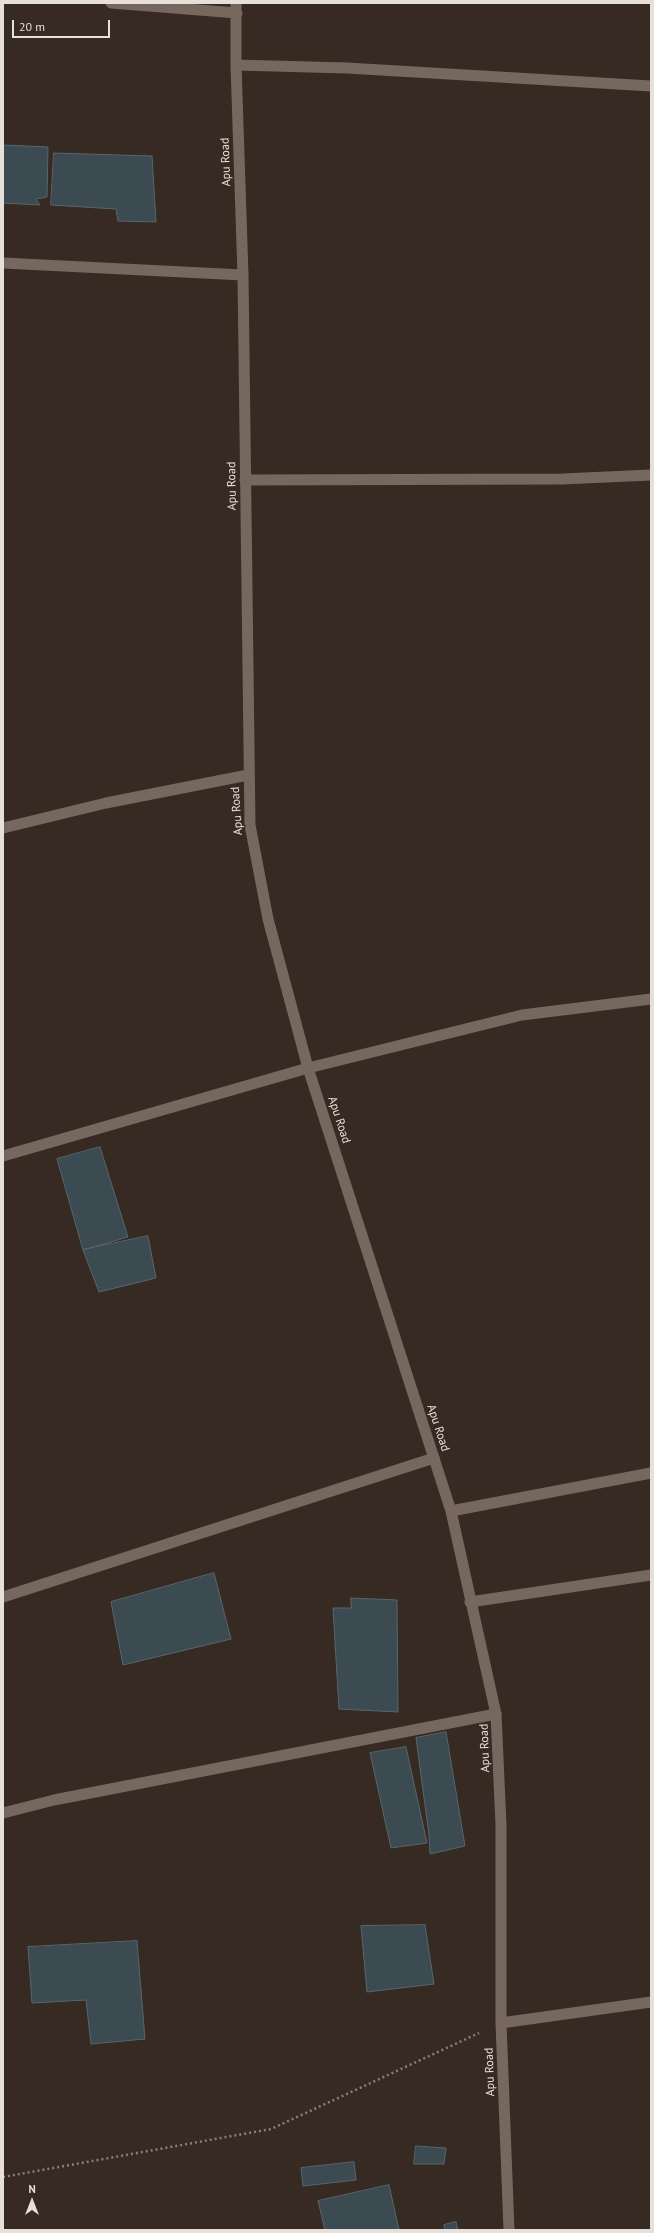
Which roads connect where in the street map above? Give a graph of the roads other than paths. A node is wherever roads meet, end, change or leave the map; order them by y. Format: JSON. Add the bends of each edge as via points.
{"nodes":[{"id":1,"x":111,"y":3,"type":"edge"},
{"id":2,"x":236,"y":8,"type":"edge"},
{"id":3,"x":236,"y":65,"type":"junction"},
{"id":4,"x":651,"y":86,"type":"edge"},
{"id":5,"x":3,"y":263,"type":"edge"},
{"id":6,"x":243,"y":275,"type":"junction"},
{"id":7,"x":651,"y":476,"type":"edge"},
{"id":8,"x":245,"y":480,"type":"junction"},
{"id":9,"x":248,"y":775,"type":"junction"},
{"id":10,"x":3,"y":828,"type":"edge"},
{"id":11,"x":651,"y":999,"type":"edge"},
{"id":12,"x":308,"y":1068,"type":"junction"},
{"id":13,"x":3,"y":1156,"type":"edge"},
{"id":14,"x":434,"y":1458,"type":"junction"},
{"id":15,"x":651,"y":1473,"type":"edge"},
{"id":16,"x":451,"y":1511,"type":"junction"},
{"id":17,"x":651,"y":1575,"type":"edge"},
{"id":18,"x":3,"y":1597,"type":"edge"},
{"id":19,"x":470,"y":1602,"type":"junction"},
{"id":20,"x":496,"y":1714,"type":"junction"},
{"id":21,"x":3,"y":1813,"type":"edge"},
{"id":22,"x":651,"y":2002,"type":"edge"},
{"id":23,"x":501,"y":2023,"type":"junction"},
{"id":24,"x":509,"y":2230,"type":"edge"}],
"edges":[{"from":1,"to":2,"type":"street"},
{"from":2,"to":3,"type":"street","name":"Apu Road"},
{"from":3,"to":4,"type":"street","via":[[347,68]]},
{"from":3,"to":6,"type":"street","name":"Apu Road"},
{"from":5,"to":6,"type":"street"},
{"from":6,"to":8,"type":"street","name":"Apu Road"},
{"from":7,"to":8,"type":"street","via":[[554,480]]},
{"from":8,"to":9,"type":"street","name":"Apu Road"},
{"from":9,"to":10,"type":"street","via":[[106,803]]},
{"from":9,"to":12,"type":"street","name":"Apu Road","via":[[250,825],[268,919]]},
{"from":11,"to":12,"type":"street","via":[[522,1015]]},
{"from":12,"to":13,"type":"street"},
{"from":12,"to":14,"type":"street","name":"Apu Road"},
{"from":14,"to":16,"type":"street","name":"Apu Road"},
{"from":14,"to":18,"type":"street"},
{"from":15,"to":16,"type":"street"},
{"from":16,"to":19,"type":"street","name":"Apu Road"},
{"from":17,"to":19,"type":"street"},
{"from":19,"to":20,"type":"street","name":"Apu Road"},
{"from":20,"to":21,"type":"street","via":[[54,1800]]},
{"from":20,"to":23,"type":"street","name":"Apu Road","via":[[501,1825]]},
{"from":22,"to":23,"type":"street"},
{"from":23,"to":24,"type":"street","name":"Apu Road"}]}
